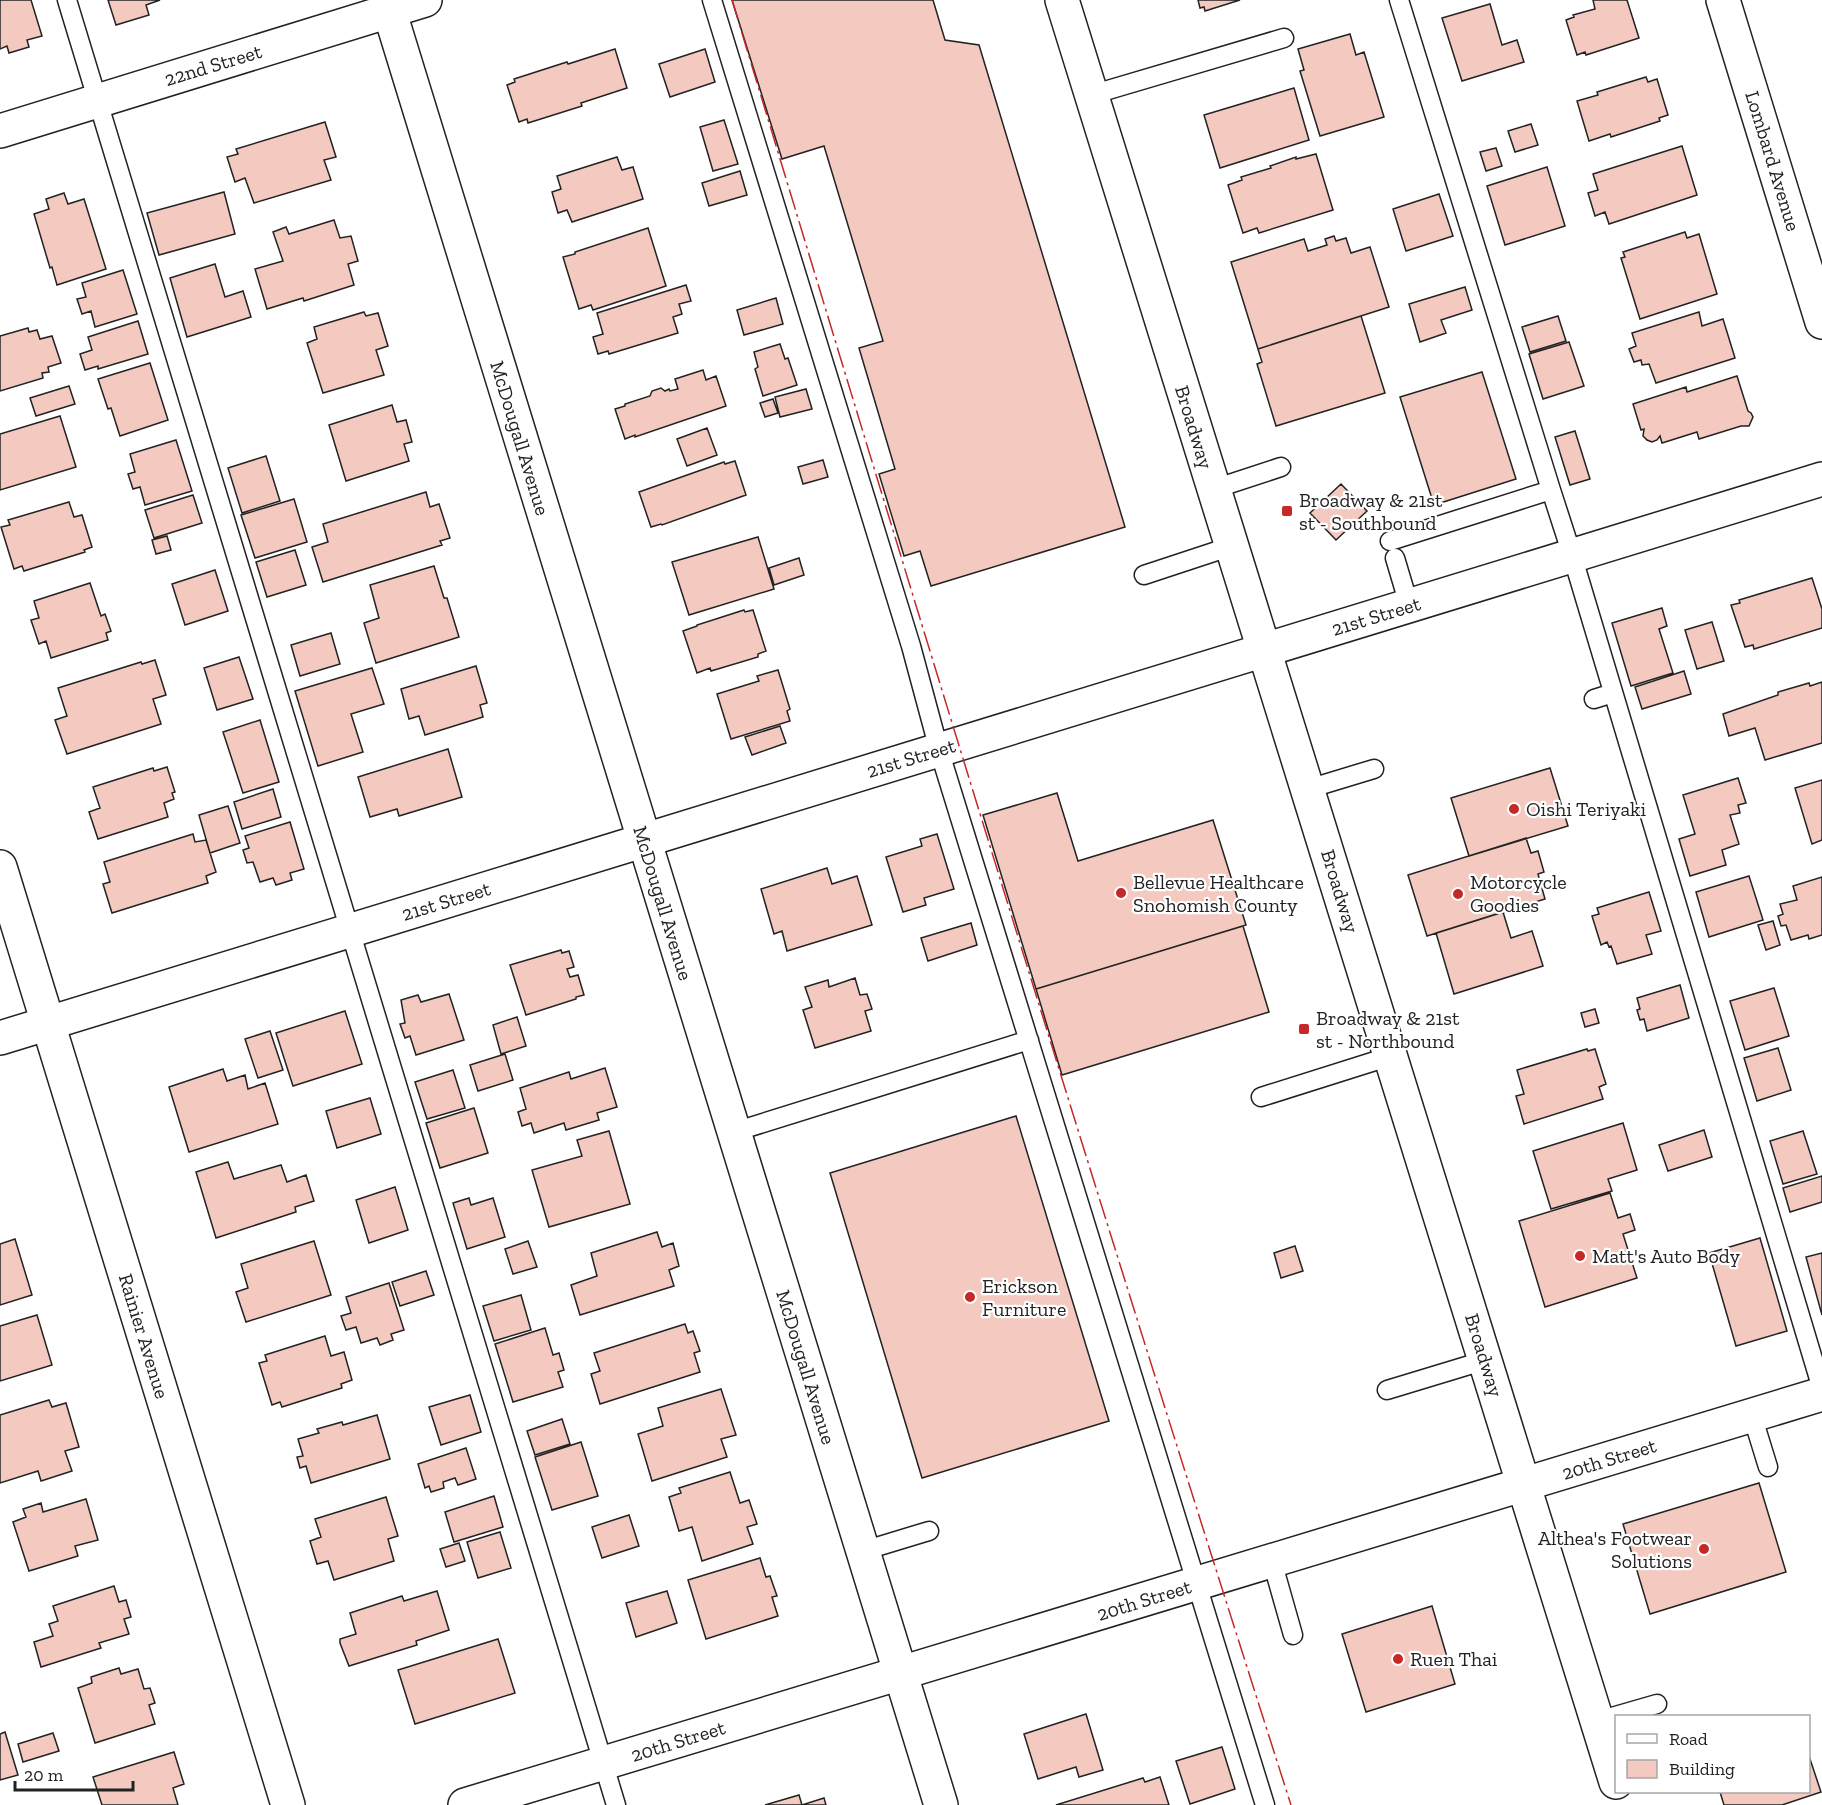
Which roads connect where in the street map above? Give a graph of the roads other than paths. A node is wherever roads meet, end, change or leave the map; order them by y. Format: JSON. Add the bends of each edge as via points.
{"nodes":[{"id":1,"x":67,"y":0,"type":"edge"},
{"id":2,"x":425,"y":0,"type":"edge"},
{"id":3,"x":712,"y":0,"type":"edge"},
{"id":4,"x":1062,"y":0,"type":"edge"},
{"id":5,"x":1400,"y":0,"type":"edge"},
{"id":6,"x":1723,"y":0,"type":"edge"},
{"id":7,"x":387,"y":5,"type":"edge"},
{"id":8,"x":1284,"y":38,"type":"dead end"},
{"id":9,"x":1091,"y":96,"type":"junction"},
{"id":10,"x":98,"y":101,"type":"junction"},
{"id":11,"x":0,"y":131,"type":"edge"},
{"id":12,"x":1822,"y":322,"type":"edge"},
{"id":13,"x":1281,"y":467,"type":"dead end"},
{"id":14,"x":1822,"y":479,"type":"edge"},
{"id":15,"x":1214,"y":489,"type":"junction"},
{"id":16,"x":1551,"y":490,"type":"junction"},
{"id":17,"x":1232,"y":546,"type":"junction"},
{"id":18,"x":1572,"y":555,"type":"junction"},
{"id":19,"x":1144,"y":575,"type":"dead end"},
{"id":20,"x":1409,"y":605,"type":"junction"},
{"id":21,"x":1265,"y":650,"type":"junction"},
{"id":22,"x":1613,"y":693,"type":"junction"},
{"id":23,"x":1594,"y":699,"type":"dead end"},
{"id":24,"x":939,"y":750,"type":"junction"},
{"id":25,"x":1374,"y":769,"type":"dead end"},
{"id":26,"x":1308,"y":789,"type":"junction"},
{"id":27,"x":644,"y":840,"type":"junction"},
{"id":28,"x":0,"y":867,"type":"edge"},
{"id":29,"x":349,"y":931,"type":"junction"},
{"id":30,"x":48,"y":1023,"type":"junction"},
{"id":31,"x":0,"y":1038,"type":"edge"},
{"id":32,"x":1029,"y":1040,"type":"junction"},
{"id":33,"x":1391,"y":1056,"type":"junction"},
{"id":34,"x":1261,"y":1097,"type":"dead end"},
{"id":35,"x":734,"y":1132,"type":"junction"},
{"id":36,"x":1486,"y":1360,"type":"junction"},
{"id":37,"x":1387,"y":1390,"type":"dead end"},
{"id":38,"x":1822,"y":1391,"type":"edge"},
{"id":39,"x":1752,"y":1415,"type":"junction"},
{"id":40,"x":1768,"y":1467,"type":"dead end"},
{"id":41,"x":1525,"y":1485,"type":"junction"},
{"id":42,"x":929,"y":1531,"type":"dead end"},
{"id":43,"x":863,"y":1551,"type":"junction"},
{"id":44,"x":1272,"y":1561,"type":"junction"},
{"id":45,"x":1197,"y":1583,"type":"junction"},
{"id":46,"x":1293,"y":1635,"type":"dead end"},
{"id":47,"x":901,"y":1674,"type":"junction"},
{"id":48,"x":1657,"y":1704,"type":"dead end"},
{"id":49,"x":1619,"y":1715,"type":"edge"},
{"id":50,"x":1615,"y":1716,"type":"edge"},
{"id":51,"x":1598,"y":1721,"type":"junction"},
{"id":52,"x":603,"y":1763,"type":"junction"},
{"id":53,"x":1615,"y":1776,"type":"edge"},
{"id":54,"x":288,"y":1805,"type":"edge"},
{"id":55,"x":465,"y":1805,"type":"edge"},
{"id":56,"x":616,"y":1805,"type":"edge"},
{"id":57,"x":941,"y":1805,"type":"edge"},
{"id":58,"x":1265,"y":1805,"type":"edge"}],
"edges":[{"from":1,"to":10,"type":"lane"},
{"from":2,"to":7,"type":"street","name":"22nd Street"},
{"from":3,"to":24,"type":"lane","via":[[919,644]]},
{"from":4,"to":9,"type":"street","name":"Broadway"},
{"from":5,"to":16,"type":"lane"},
{"from":6,"to":12,"type":"street","name":"Lombard Avenue"},
{"from":7,"to":10,"type":"street","name":"22nd Street"},
{"from":7,"to":27,"type":"street","name":"McDougall Avenue"},
{"from":8,"to":9,"type":"lane"},
{"from":9,"to":15,"type":"street","name":"Broadway"},
{"from":10,"to":11,"type":"street","name":"22nd Street"},
{"from":10,"to":29,"type":"lane"},
{"from":13,"to":15,"type":"lane"},
{"from":14,"to":18,"type":"street","name":"21st Street"},
{"from":15,"to":17,"type":"street","name":"Broadway"},
{"from":16,"to":18,"type":"lane"},
{"from":16,"to":20,"type":"lane","via":[[1392,549]]},
{"from":17,"to":19,"type":"lane"},
{"from":17,"to":21,"type":"street","name":"Broadway"},
{"from":18,"to":20,"type":"street","name":"21st Street"},
{"from":18,"to":22,"type":"lane"},
{"from":20,"to":21,"type":"street","name":"21st Street"},
{"from":21,"to":24,"type":"street","name":"21st Street"},
{"from":21,"to":26,"type":"street","name":"Broadway"},
{"from":22,"to":23,"type":"lane"},
{"from":22,"to":38,"type":"lane"},
{"from":24,"to":27,"type":"street","name":"21st Street"},
{"from":24,"to":32,"type":"lane"},
{"from":25,"to":26,"type":"lane"},
{"from":26,"to":33,"type":"street","name":"Broadway"},
{"from":27,"to":29,"type":"street","name":"21st Street"},
{"from":27,"to":35,"type":"street","name":"McDougall Avenue"},
{"from":28,"to":30,"type":"street","name":"Rainier Avenue"},
{"from":29,"to":30,"type":"street","name":"21st Street"},
{"from":29,"to":52,"type":"lane"},
{"from":30,"to":31,"type":"street","name":"21st Street"},
{"from":30,"to":54,"type":"street","name":"Rainier Avenue"},
{"from":32,"to":35,"type":"lane"},
{"from":32,"to":45,"type":"lane"},
{"from":33,"to":34,"type":"lane"},
{"from":33,"to":36,"type":"street","name":"Broadway"},
{"from":35,"to":43,"type":"street","name":"McDougall Avenue"},
{"from":36,"to":37,"type":"lane"},
{"from":36,"to":41,"type":"street","name":"Broadway"},
{"from":38,"to":39,"type":"street","name":"20th Street"},
{"from":39,"to":40,"type":"lane"},
{"from":39,"to":41,"type":"street","name":"20th Street"},
{"from":41,"to":44,"type":"street","name":"20th Street"},
{"from":41,"to":51,"type":"street","name":"Broadway"},
{"from":42,"to":43,"type":"lane"},
{"from":43,"to":47,"type":"street","name":"McDougall Avenue"},
{"from":44,"to":45,"type":"street","name":"20th Street"},
{"from":44,"to":46,"type":"lane"},
{"from":45,"to":47,"type":"street","name":"20th Street"},
{"from":45,"to":58,"type":"lane"},
{"from":47,"to":52,"type":"street","name":"20th Street"},
{"from":47,"to":57,"type":"street","name":"McDougall Avenue"},
{"from":48,"to":49,"type":"lane"},
{"from":50,"to":51,"type":"lane"},
{"from":51,"to":53,"type":"street","name":"Broadway"},
{"from":52,"to":55,"type":"street","name":"20th Street"},
{"from":52,"to":56,"type":"lane"}]}
